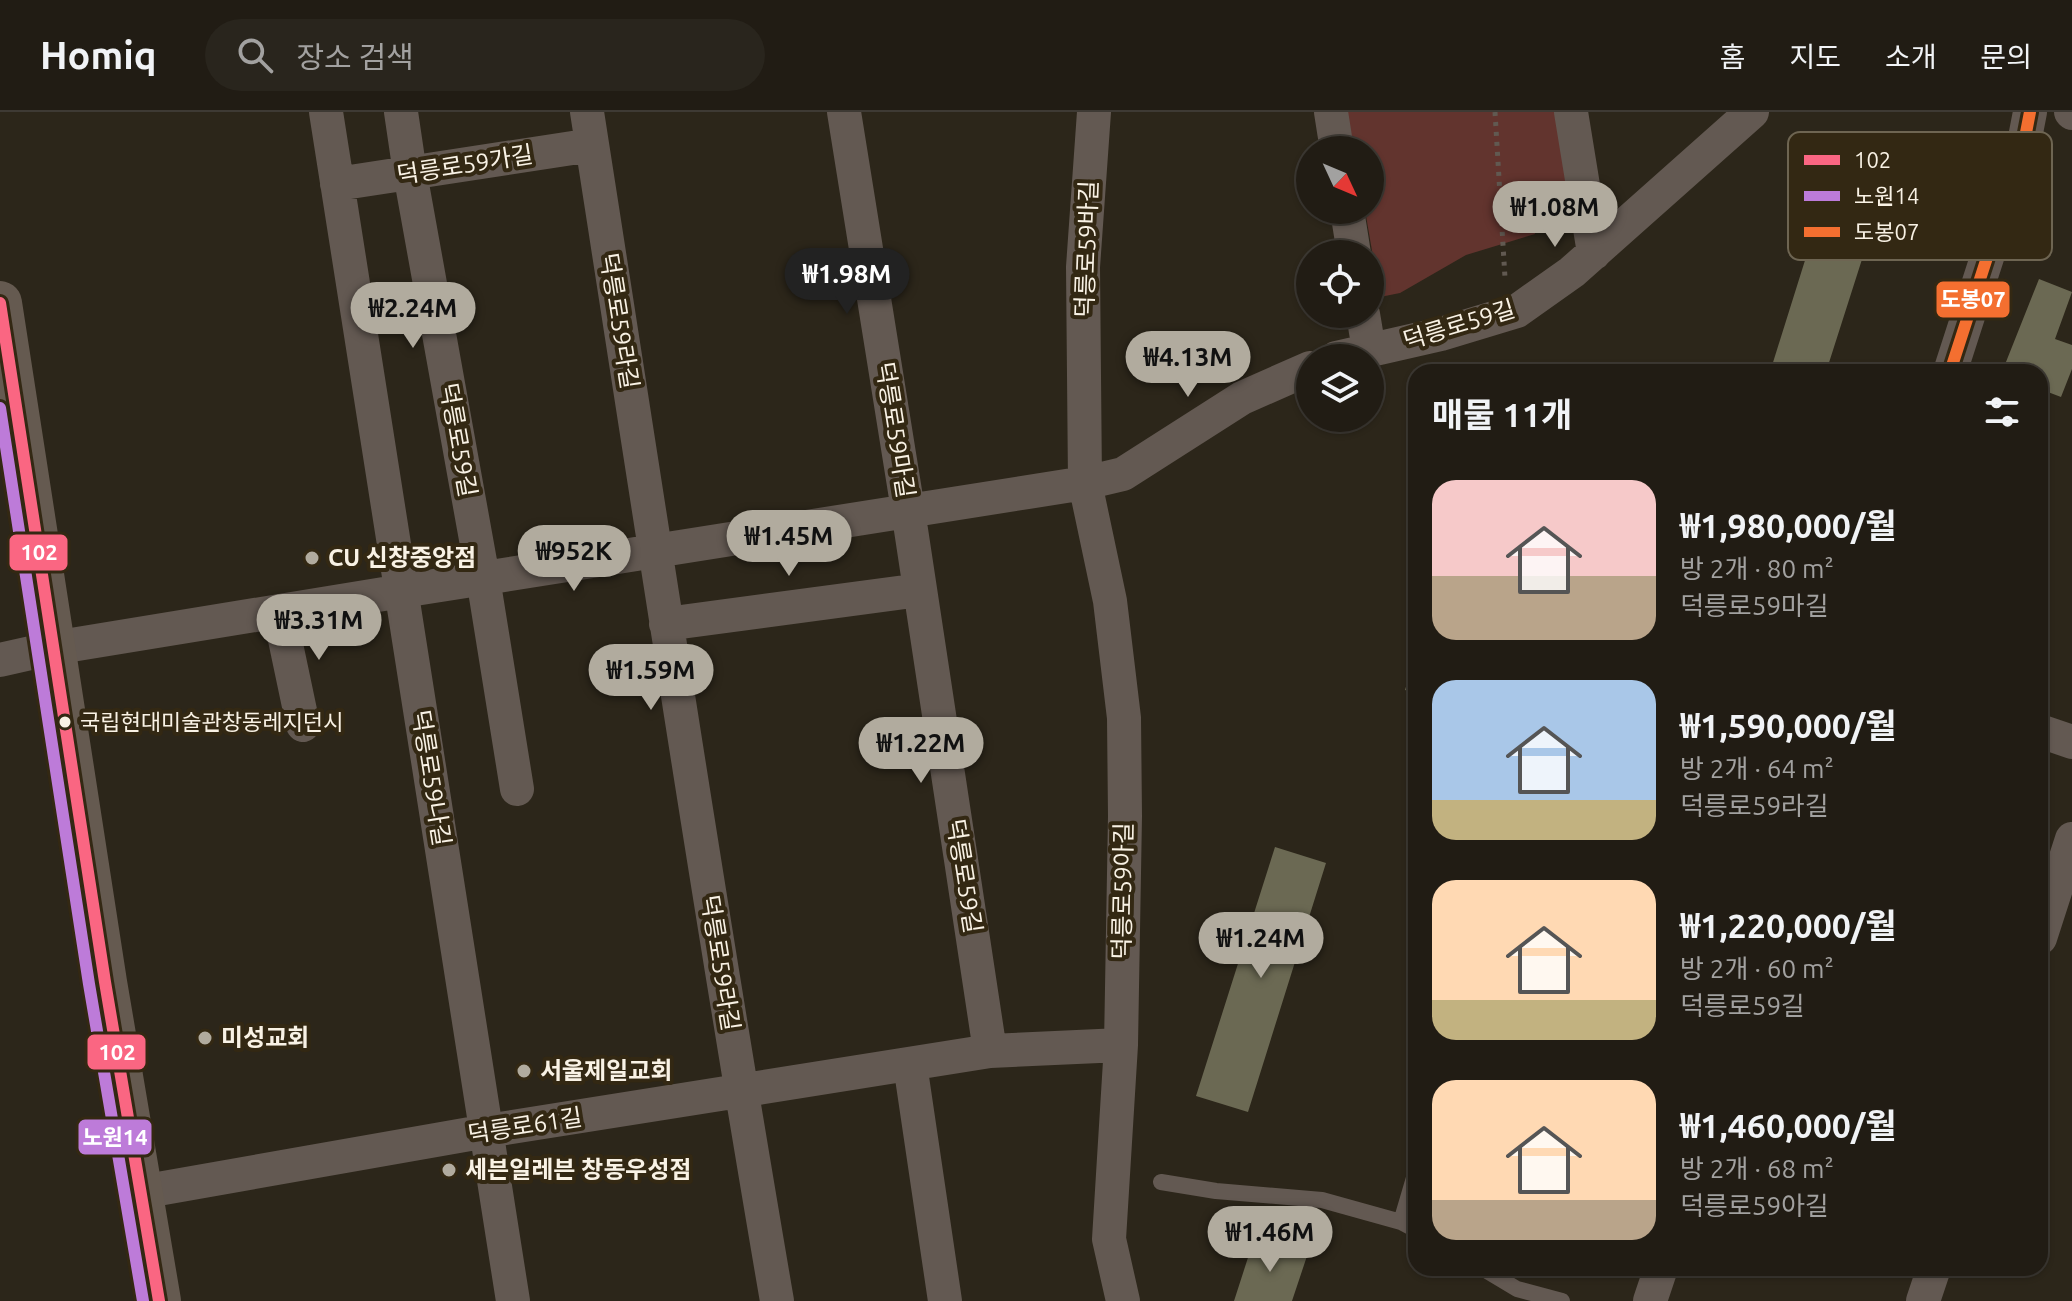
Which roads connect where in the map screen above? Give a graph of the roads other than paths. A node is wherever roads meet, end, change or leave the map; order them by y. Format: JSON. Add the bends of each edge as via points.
{"nodes":[{"id":1,"x":326,"y":112,"type":"edge"},
{"id":2,"x":401,"y":112,"type":"edge"},
{"id":3,"x":587,"y":112,"type":"edge"},
{"id":4,"x":844,"y":112,"type":"edge"},
{"id":5,"x":1094,"y":112,"type":"edge"},
{"id":6,"x":1331,"y":112,"type":"edge"},
{"id":7,"x":1571,"y":112,"type":"edge"},
{"id":8,"x":1752,"y":112,"type":"edge"},
{"id":9,"x":2030,"y":112,"type":"edge"},
{"id":10,"x":2026,"y":132,"type":"edge"},
{"id":11,"x":1335,"y":136,"type":"edge"},
{"id":12,"x":592,"y":145,"type":"junction"},
{"id":13,"x":410,"y":173,"type":"junction"},
{"id":14,"x":337,"y":184,"type":"junction"},
{"id":15,"x":1594,"y":253,"type":"junction"},
{"id":16,"x":1986,"y":260,"type":"edge"},
{"id":17,"x":0,"y":303,"type":"edge"},
{"id":18,"x":1384,"y":347,"type":"edge"},
{"id":19,"x":1953,"y":364,"type":"edge"},
{"id":20,"x":1296,"y":374,"type":"edge"},
{"id":21,"x":1085,"y":483,"type":"junction"},
{"id":22,"x":908,"y":510,"type":"junction"},
{"id":23,"x":654,"y":551,"type":"junction"},
{"id":24,"x":483,"y":578,"type":"junction"},
{"id":25,"x":920,"y":590,"type":"junction"},
{"id":26,"x":402,"y":591,"type":"junction"},
{"id":27,"x":279,"y":611,"type":"junction"},
{"id":28,"x":666,"y":624,"type":"junction"},
{"id":29,"x":53,"y":648,"type":"junction"},
{"id":30,"x":0,"y":660,"type":"edge"},
{"id":31,"x":303,"y":725,"type":"dead end"},
{"id":32,"x":2048,"y":734,"type":"edge"},
{"id":33,"x":2072,"y":742,"type":"edge"},
{"id":34,"x":517,"y":789,"type":"dead end"},
{"id":35,"x":2072,"y":839,"type":"edge"},
{"id":36,"x":2048,"y":913,"type":"edge"},
{"id":37,"x":1121,"y":1045,"type":"junction"},
{"id":38,"x":990,"y":1051,"type":"junction"},
{"id":39,"x":910,"y":1064,"type":"junction"},
{"id":40,"x":741,"y":1091,"type":"junction"},
{"id":41,"x":487,"y":1131,"type":"junction"},
{"id":42,"x":1161,"y":1182,"type":"dead end"},
{"id":43,"x":141,"y":1192,"type":"junction"},
{"id":44,"x":1408,"y":1226,"type":"edge"},
{"id":45,"x":1495,"y":1276,"type":"edge"},
{"id":46,"x":1658,"y":1276,"type":"edge"},
{"id":47,"x":1931,"y":1276,"type":"edge"},
{"id":48,"x":159,"y":1301,"type":"edge"},
{"id":49,"x":513,"y":1301,"type":"edge"},
{"id":50,"x":777,"y":1301,"type":"edge"},
{"id":51,"x":945,"y":1301,"type":"edge"},
{"id":52,"x":1123,"y":1301,"type":"edge"},
{"id":53,"x":1562,"y":1301,"type":"edge"},
{"id":54,"x":1650,"y":1301,"type":"edge"},
{"id":55,"x":1923,"y":1301,"type":"edge"}],
"edges":[{"from":1,"to":14,"type":"street","name":"덕릉로59나길"},
{"from":2,"to":13,"type":"street","name":"덕릉로59길"},
{"from":3,"to":12,"type":"street","name":"덕릉로59라길"},
{"from":4,"to":22,"type":"street","name":"덕릉로59마길"},
{"from":5,"to":21,"type":"street","name":"덕릉로59바길","via":[[1083,267]]},
{"from":6,"to":11,"type":"street"},
{"from":7,"to":15,"type":"street"},
{"from":8,"to":15,"type":"street","name":"덕릉로59길"},
{"from":9,"to":10,"type":"street"},
{"from":12,"to":13,"type":"street","name":"덕릉로59가길"},
{"from":12,"to":23,"type":"street","name":"덕릉로59라길"},
{"from":13,"to":14,"type":"street","name":"덕릉로59가길"},
{"from":13,"to":24,"type":"street","name":"덕릉로59길"},
{"from":14,"to":26,"type":"street","name":"덕릉로59나길"},
{"from":15,"to":18,"type":"street","name":"덕릉로59길","via":[[1517,311]]},
{"from":16,"to":19,"type":"street"},
{"from":17,"to":29,"type":"main road"},
{"from":20,"to":21,"type":"street","via":[[1242,398],[1123,474]]},
{"from":21,"to":22,"type":"street"},
{"from":21,"to":37,"type":"street","name":"덕릉로59아길","via":[[1110,601],[1124,718]]},
{"from":22,"to":23,"type":"street"},
{"from":22,"to":25,"type":"street","name":"덕릉로59길"},
{"from":23,"to":24,"type":"street"},
{"from":23,"to":28,"type":"street","name":"덕릉로59라길"},
{"from":24,"to":26,"type":"street"},
{"from":24,"to":34,"type":"street","name":"덕릉로59길"},
{"from":25,"to":28,"type":"street"},
{"from":25,"to":38,"type":"street","name":"덕릉로59길"},
{"from":26,"to":27,"type":"street"},
{"from":26,"to":41,"type":"street","name":"덕릉로59나길"},
{"from":27,"to":29,"type":"street"},
{"from":27,"to":31,"type":"street"},
{"from":28,"to":40,"type":"street","name":"덕릉로59라길"},
{"from":29,"to":30,"type":"street"},
{"from":29,"to":43,"type":"main road"},
{"from":32,"to":33,"type":"street"},
{"from":35,"to":36,"type":"street"},
{"from":37,"to":38,"type":"street","name":"덕릉로61길"},
{"from":37,"to":52,"type":"street","name":"덕릉로59아길","via":[[1109,1239]]},
{"from":38,"to":39,"type":"street","name":"덕릉로61길"},
{"from":39,"to":40,"type":"street","name":"덕릉로61길"},
{"from":39,"to":51,"type":"street"},
{"from":40,"to":41,"type":"street","name":"덕릉로61길"},
{"from":40,"to":50,"type":"street","name":"덕릉로59라길"},
{"from":41,"to":43,"type":"street","name":"덕릉로61길"},
{"from":41,"to":49,"type":"street","name":"덕릉로59나길"},
{"from":42,"to":44,"type":"lane","via":[[1322,1200]]},
{"from":43,"to":48,"type":"main road"},
{"from":45,"to":53,"type":"lane","via":[[1517,1289]]},
{"from":46,"to":54,"type":"street"},
{"from":47,"to":55,"type":"street"}]}
